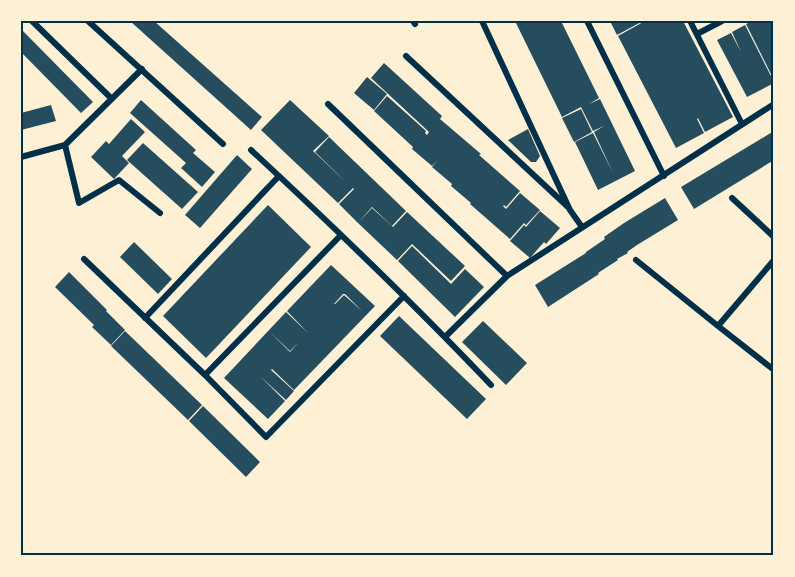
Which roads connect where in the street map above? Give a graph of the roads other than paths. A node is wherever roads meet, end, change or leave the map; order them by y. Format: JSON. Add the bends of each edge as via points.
{"nodes":[{"id":1,"x":32,"y":21,"type":"edge"},
{"id":2,"x":88,"y":21,"type":"edge"},
{"id":3,"x":483,"y":21,"type":"edge"},
{"id":4,"x":588,"y":21,"type":"edge"},
{"id":5,"x":690,"y":21,"type":"edge"},
{"id":6,"x":722,"y":21,"type":"edge"},
{"id":7,"x":697,"y":34,"type":"junction"},
{"id":8,"x":406,"y":56,"type":"dead end"},
{"id":9,"x":142,"y":69,"type":"junction"},
{"id":10,"x":112,"y":99,"type":"junction"},
{"id":11,"x":328,"y":104,"type":"dead end"},
{"id":12,"x":774,"y":104,"type":"edge"},
{"id":13,"x":742,"y":124,"type":"junction"},
{"id":14,"x":223,"y":144,"type":"dead end"},
{"id":15,"x":65,"y":145,"type":"junction"},
{"id":16,"x":251,"y":150,"type":"dead end"},
{"id":17,"x":21,"y":157,"type":"edge"},
{"id":18,"x":279,"y":176,"type":"junction"},
{"id":19,"x":664,"y":176,"type":"junction"},
{"id":20,"x":732,"y":198,"type":"dead end"},
{"id":21,"x":570,"y":210,"type":"junction"},
{"id":22,"x":160,"y":213,"type":"dead end"},
{"id":23,"x":582,"y":227,"type":"junction"},
{"id":24,"x":341,"y":235,"type":"junction"},
{"id":25,"x":774,"y":237,"type":"edge"},
{"id":26,"x":84,"y":259,"type":"dead end"},
{"id":27,"x":636,"y":260,"type":"dead end"},
{"id":28,"x":774,"y":260,"type":"edge"},
{"id":29,"x":507,"y":276,"type":"junction"},
{"id":30,"x":404,"y":296,"type":"junction"},
{"id":31,"x":144,"y":318,"type":"junction"},
{"id":32,"x":718,"y":327,"type":"junction"},
{"id":33,"x":445,"y":337,"type":"junction"},
{"id":34,"x":774,"y":370,"type":"edge"},
{"id":35,"x":205,"y":375,"type":"junction"},
{"id":36,"x":491,"y":385,"type":"dead end"}],
"edges":[{"from":1,"to":10,"type":"street"},
{"from":2,"to":9,"type":"street"},
{"from":3,"to":21,"type":"street"},
{"from":4,"to":19,"type":"street"},
{"from":5,"to":7,"type":"street"},
{"from":6,"to":7,"type":"street"},
{"from":7,"to":13,"type":"street"},
{"from":8,"to":21,"type":"street"},
{"from":9,"to":10,"type":"street"},
{"from":9,"to":14,"type":"street"},
{"from":10,"to":15,"type":"street"},
{"from":11,"to":29,"type":"street"},
{"from":12,"to":13,"type":"street"},
{"from":13,"to":19,"type":"street"},
{"from":15,"to":17,"type":"street"},
{"from":15,"to":22,"type":"street","via":[[79,203],[119,180]]},
{"from":16,"to":18,"type":"street"},
{"from":18,"to":24,"type":"street"},
{"from":18,"to":31,"type":"street"},
{"from":19,"to":23,"type":"street"},
{"from":20,"to":25,"type":"street"},
{"from":21,"to":23,"type":"street"},
{"from":23,"to":29,"type":"street"},
{"from":24,"to":30,"type":"street"},
{"from":24,"to":35,"type":"street"},
{"from":26,"to":31,"type":"street"},
{"from":27,"to":32,"type":"street"},
{"from":28,"to":32,"type":"street"},
{"from":29,"to":33,"type":"street"},
{"from":30,"to":33,"type":"street"},
{"from":30,"to":35,"type":"street","via":[[266,437]]},
{"from":31,"to":35,"type":"street"},
{"from":32,"to":34,"type":"street"},
{"from":33,"to":36,"type":"street"}]}
